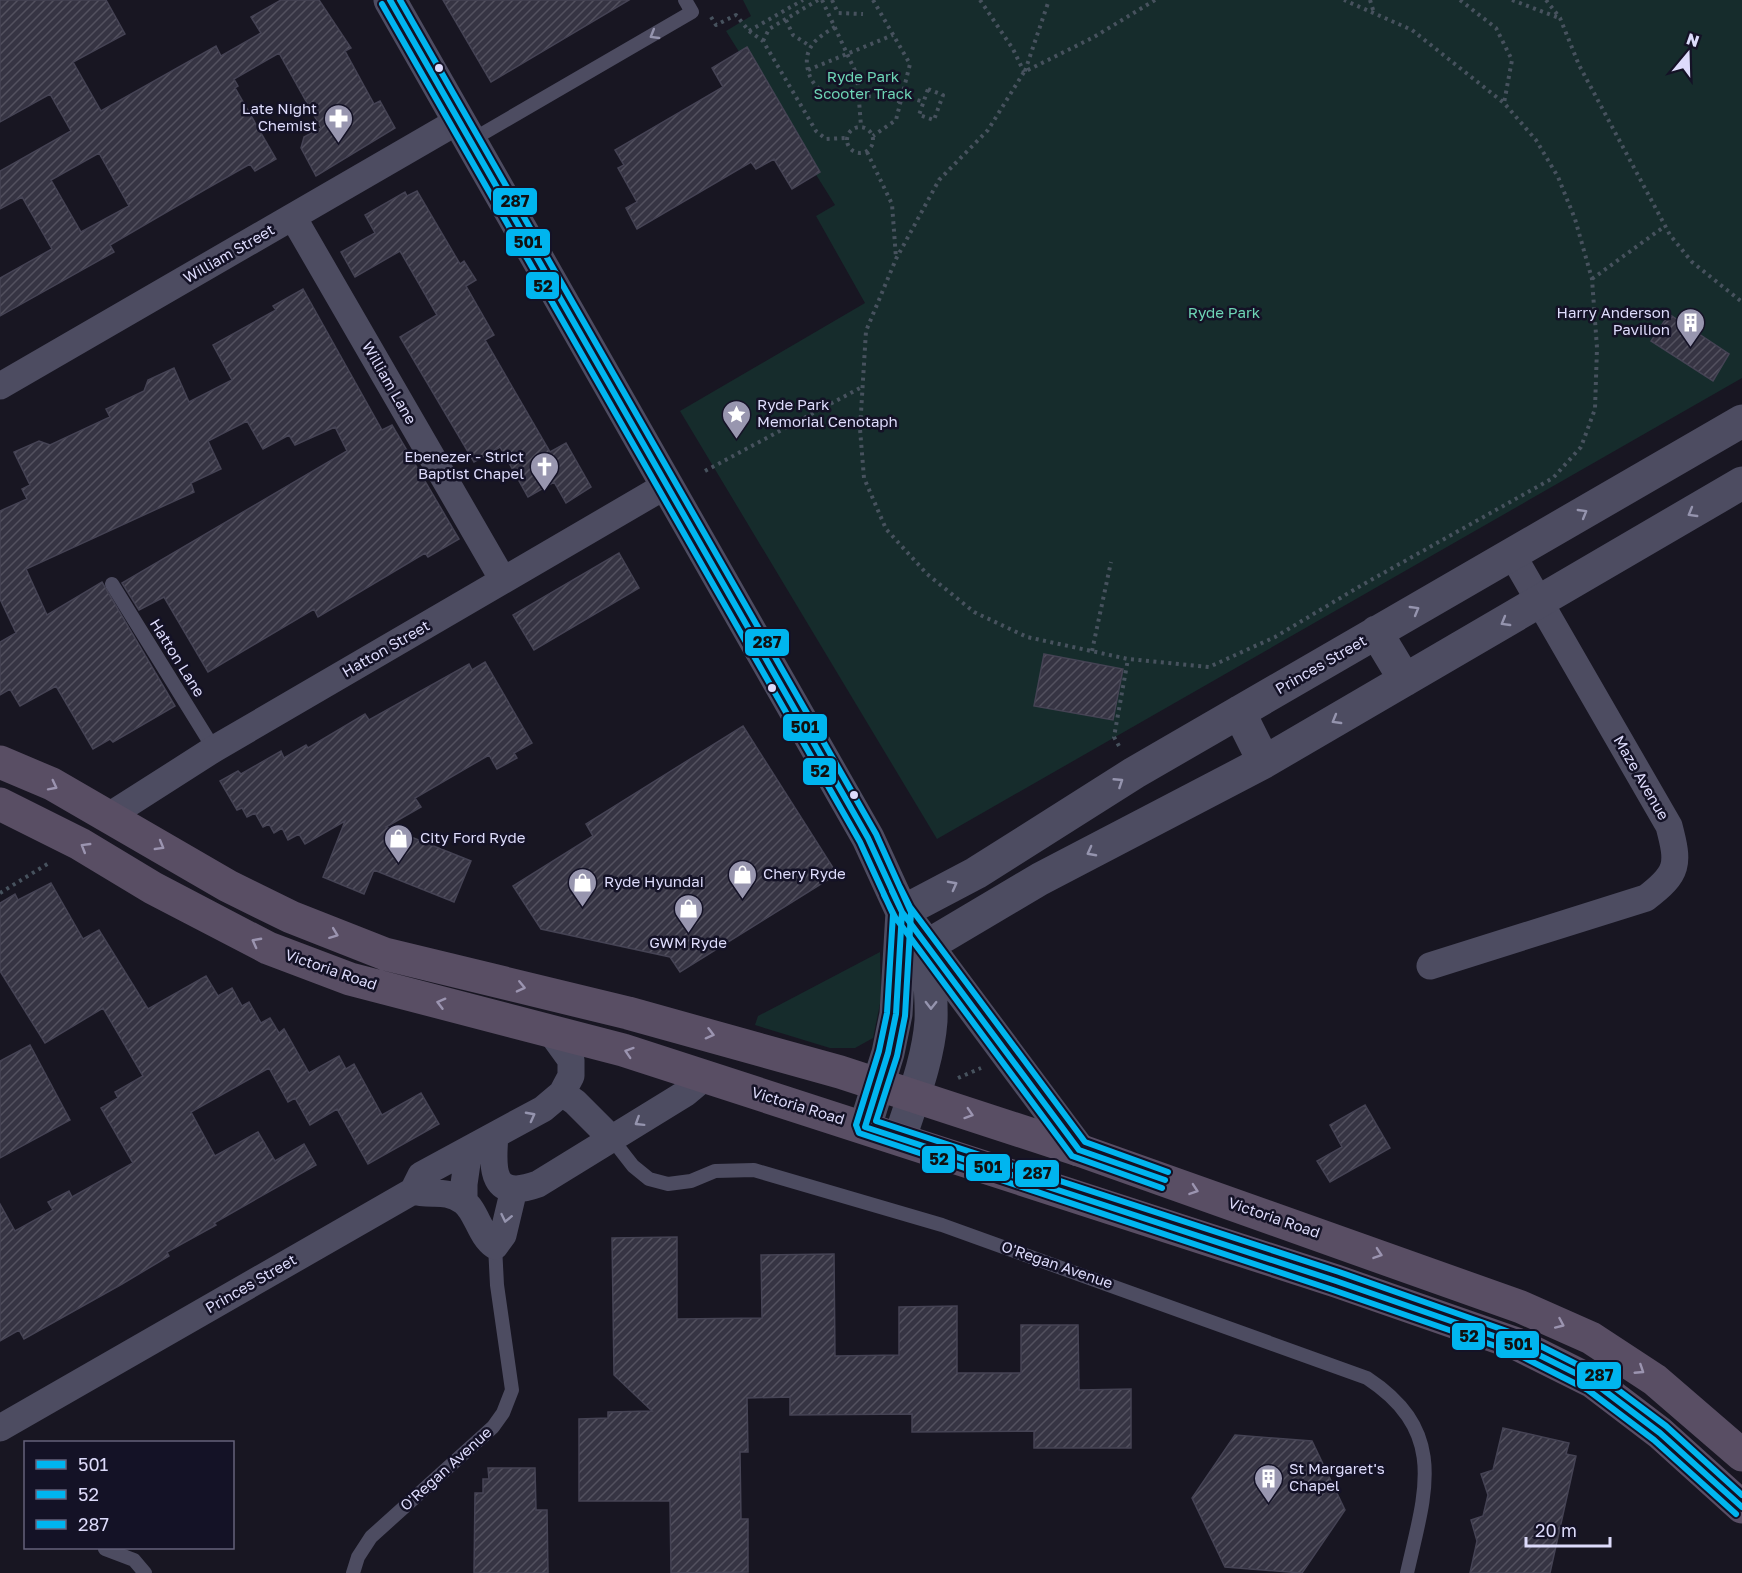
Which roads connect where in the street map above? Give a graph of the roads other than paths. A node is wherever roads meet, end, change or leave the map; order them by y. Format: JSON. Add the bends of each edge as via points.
{"nodes":[{"id":1,"x":390,"y":0,"type":"edge"},
{"id":2,"x":688,"y":6,"type":"edge"},
{"id":3,"x":464,"y":131,"type":"junction"},
{"id":4,"x":293,"y":217,"type":"junction"},
{"id":5,"x":0,"y":386,"type":"edge"},
{"id":6,"x":1742,"y":421,"type":"edge"},
{"id":7,"x":1742,"y":483,"type":"edge"},
{"id":8,"x":665,"y":486,"type":"junction"},
{"id":9,"x":1512,"y":554,"type":"junction"},
{"id":10,"x":503,"y":580,"type":"junction"},
{"id":11,"x":112,"y":584,"type":"dead end"},
{"id":12,"x":1541,"y":602,"type":"junction"},
{"id":13,"x":1376,"y":633,"type":"junction"},
{"id":14,"x":1405,"y":680,"type":"junction"},
{"id":15,"x":1239,"y":712,"type":"junction"},
{"id":16,"x":214,"y":749,"type":"junction"},
{"id":17,"x":0,"y":762,"type":"edge"},
{"id":18,"x":1264,"y":762,"type":"junction"},
{"id":19,"x":0,"y":804,"type":"edge"},
{"id":20,"x":109,"y":816,"type":"junction"},
{"id":21,"x":902,"y":912,"type":"junction"},
{"id":22,"x":927,"y":946,"type":"junction"},
{"id":23,"x":1430,"y":966,"type":"dead end"},
{"id":24,"x":550,"y":1031,"type":"junction"},
{"id":25,"x":705,"y":1077,"type":"junction"},
{"id":26,"x":879,"y":1085,"type":"junction"},
{"id":27,"x":562,"y":1093,"type":"junction"},
{"id":28,"x":913,"y":1096,"type":"junction"},
{"id":29,"x":866,"y":1126,"type":"junction"},
{"id":30,"x":495,"y":1135,"type":"junction"},
{"id":31,"x":900,"y":1138,"type":"junction"},
{"id":32,"x":612,"y":1139,"type":"junction"},
{"id":33,"x":469,"y":1149,"type":"junction"},
{"id":34,"x":1079,"y":1150,"type":"junction"},
{"id":35,"x":514,"y":1189,"type":"junction"},
{"id":36,"x":413,"y":1191,"type":"junction"},
{"id":37,"x":464,"y":1201,"type":"junction"},
{"id":38,"x":495,"y":1246,"type":"junction"},
{"id":39,"x":0,"y":1428,"type":"edge"},
{"id":40,"x":1742,"y":1455,"type":"edge"},
{"id":41,"x":1742,"y":1507,"type":"edge"},
{"id":42,"x":105,"y":1549,"type":"dead end"},
{"id":43,"x":146,"y":1573,"type":"edge"},
{"id":44,"x":353,"y":1573,"type":"edge"},
{"id":45,"x":1407,"y":1573,"type":"edge"}],
"edges":[{"from":1,"to":3,"type":"street"},
{"from":2,"to":3,"type":"lane","one_way":true},
{"from":3,"to":4,"type":"street","name":"William Street"},
{"from":3,"to":8,"type":"street"},
{"from":4,"to":5,"type":"street","name":"William Street"},
{"from":4,"to":10,"type":"street","name":"William Lane"},
{"from":9,"to":6,"type":"street","name":"Princes Street","one_way":true},
{"from":7,"to":12,"type":"street","one_way":true},
{"from":8,"to":10,"type":"street","name":"Hatton Street"},
{"from":8,"to":21,"type":"street","via":[[868,838]]},
{"from":9,"to":12,"type":"street","name":"Maze Avenue"},
{"from":13,"to":9,"type":"street","name":"Princes Street","one_way":true},
{"from":10,"to":16,"type":"street","name":"Hatton Street"},
{"from":11,"to":16,"type":"lane","name":"Hatton Lane"},
{"from":12,"to":14,"type":"street","one_way":true},
{"from":12,"to":23,"type":"street","name":"Maze Avenue","via":[[1669,826],[1677,857],[1667,882],[1647,898]]},
{"from":13,"to":14,"type":"street"},
{"from":13,"to":15,"type":"street","name":"Princes Street"},
{"from":14,"to":18,"type":"street","one_way":true},
{"from":15,"to":18,"type":"street"},
{"from":21,"to":15,"type":"street","name":"Princes Street","one_way":true,"via":[[976,873]]},
{"from":16,"to":20,"type":"street","name":"Hatton Street"},
{"from":17,"to":20,"type":"highway","name":"Victoria Road","one_way":true,"via":[[52,784]]},
{"from":18,"to":22,"type":"street","one_way":true,"via":[[1040,879]]},
{"from":24,"to":19,"type":"highway","name":"Victoria Road","one_way":true,"via":[[350,979],[268,948]]},
{"from":20,"to":26,"type":"highway","name":"Victoria Road","one_way":true,"via":[[228,886],[291,917],[384,954],[764,1048]]},
{"from":21,"to":22,"type":"street"},
{"from":21,"to":26,"type":"street","via":[[896,1014]]},
{"from":22,"to":28,"type":"street","one_way":true,"via":[[931,1023]]},
{"from":22,"to":34,"type":"street"},
{"from":25,"to":24,"type":"highway","name":"Victoria Road","one_way":true},
{"from":24,"to":27,"type":"street","via":[[571,1059],[571,1076]]},
{"from":25,"to":29,"type":"highway","name":"Victoria Road"},
{"from":25,"to":32,"type":"street","one_way":true,"via":[[686,1094]]},
{"from":26,"to":28,"type":"highway","name":"Victoria Road"},
{"from":26,"to":29,"type":"street"},
{"from":30,"to":27,"type":"street","name":"Princes Street","one_way":true,"via":[[543,1109]]},
{"from":27,"to":32,"type":"street","name":"O'Regan Avenue"},
{"from":28,"to":31,"type":"street"},
{"from":28,"to":34,"type":"highway","name":"Victoria Road","one_way":true},
{"from":29,"to":31,"type":"highway","name":"Victoria Road"},
{"from":30,"to":33,"type":"street","name":"Princes Street"},
{"from":30,"to":35,"type":"street","via":[[493,1171],[500,1183]]},
{"from":31,"to":41,"type":"highway","name":"Victoria Road","via":[[1516,1344],[1593,1382],[1660,1432]]},
{"from":32,"to":35,"type":"street","via":[[538,1184]]},
{"from":32,"to":45,"type":"lane","name":"O'Regan Avenue","via":[[649,1179],[668,1184],[715,1172],[754,1170],[942,1225],[1367,1378],[1409,1417],[1424,1453],[1426,1491]]},
{"from":33,"to":36,"type":"street","name":"Princes Street","via":[[421,1175]]},
{"from":33,"to":37,"type":"street"},
{"from":34,"to":40,"type":"highway","name":"Victoria Road","one_way":true,"via":[[1400,1262],[1591,1338],[1655,1380]]},
{"from":35,"to":38,"type":"street","name":"O'Regan Avenue","one_way":true,"via":[[503,1235]]},
{"from":36,"to":37,"type":"street","via":[[442,1191]]},
{"from":36,"to":39,"type":"street","name":"Princes Street"},
{"from":37,"to":38,"type":"street","via":[[484,1239]]},
{"from":38,"to":44,"type":"lane","name":"O'Regan Avenue","via":[[512,1390],[506,1408],[493,1427],[371,1537]]},
{"from":42,"to":43,"type":"lane","via":[[134,1560]]}]}
